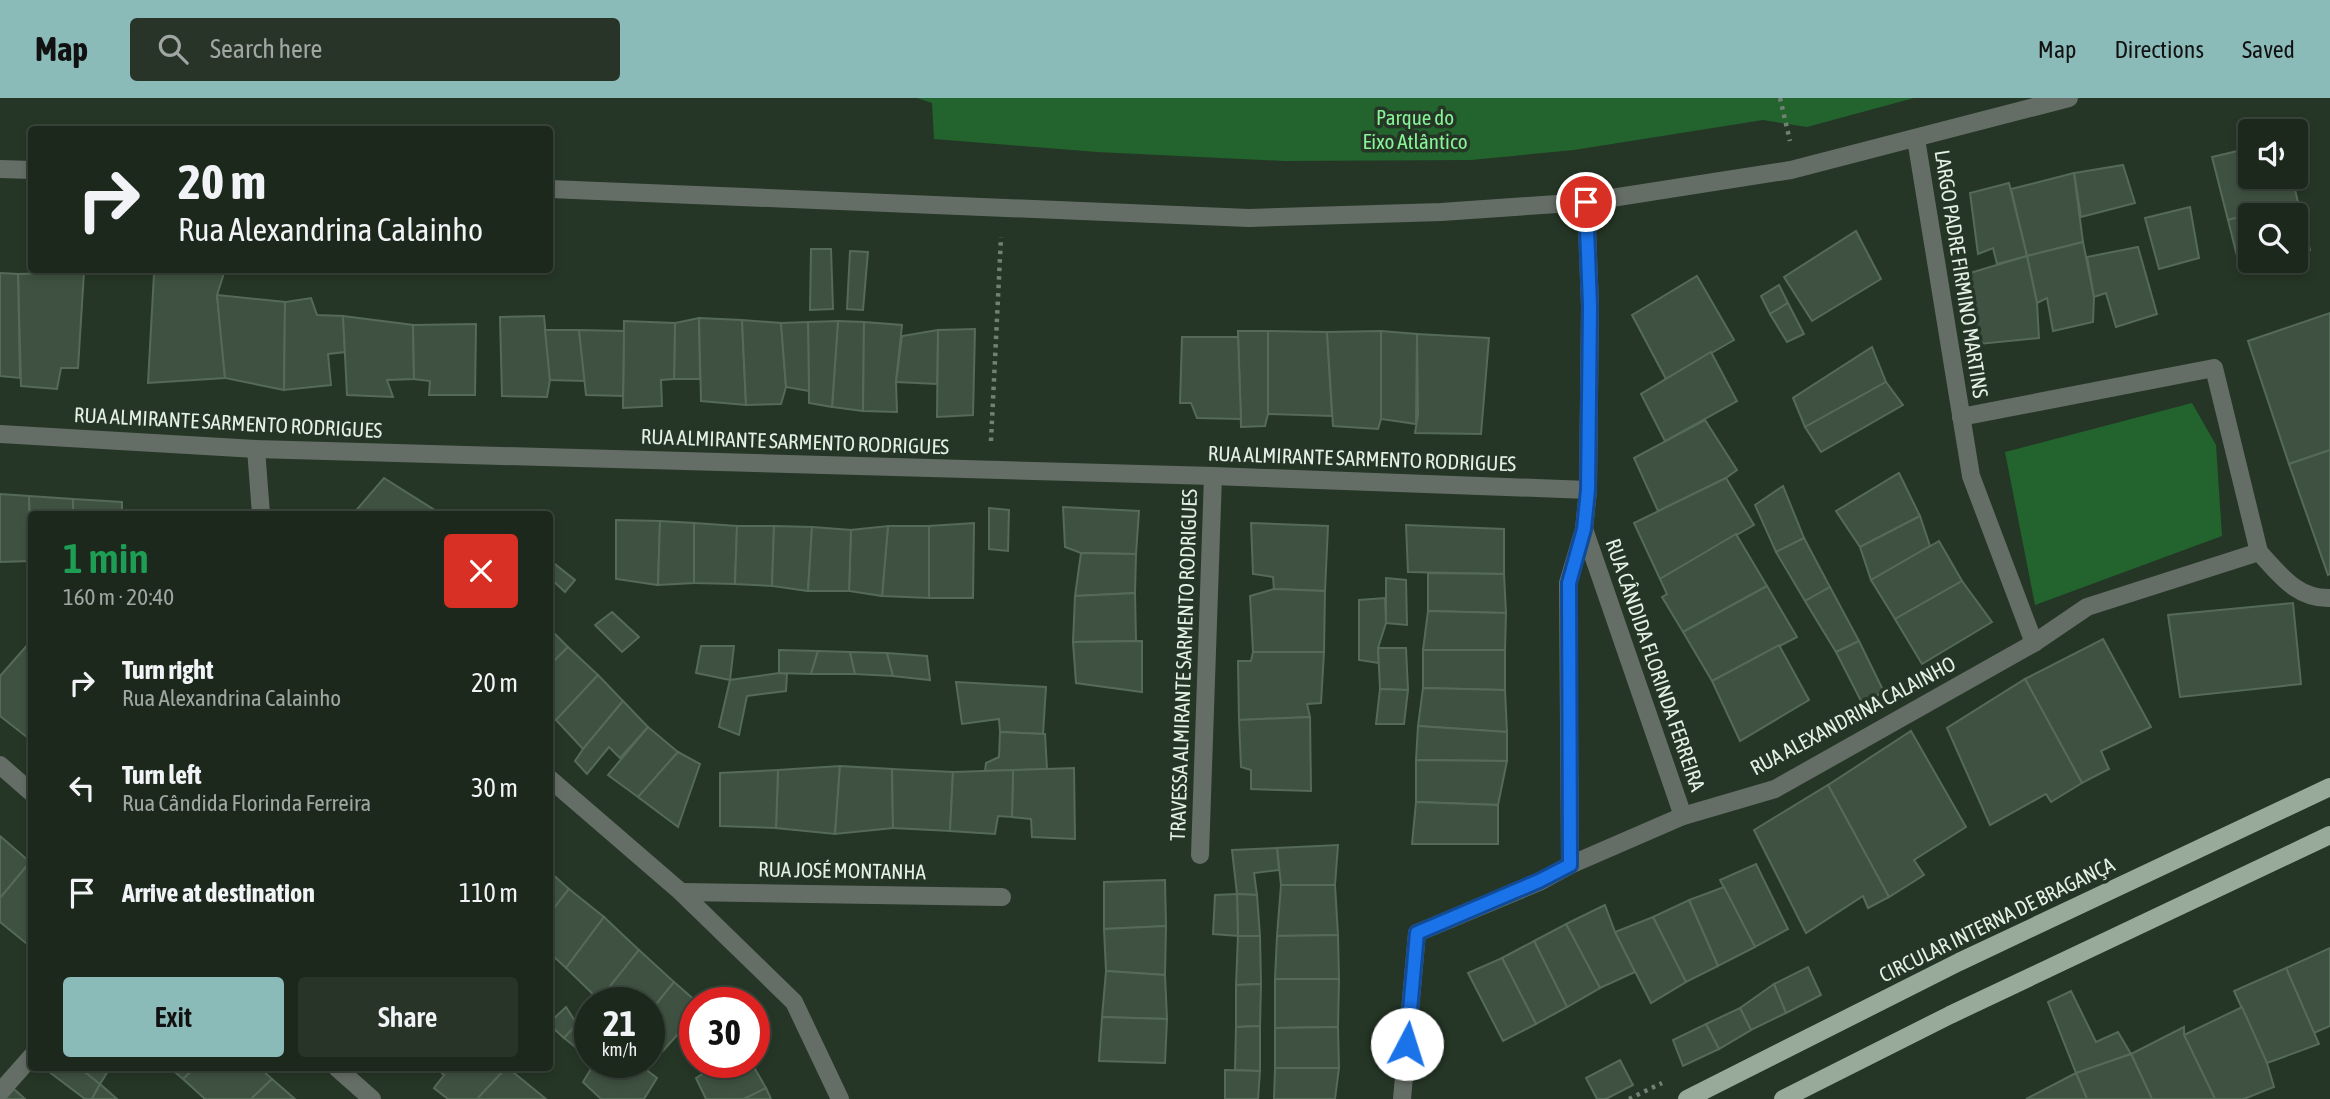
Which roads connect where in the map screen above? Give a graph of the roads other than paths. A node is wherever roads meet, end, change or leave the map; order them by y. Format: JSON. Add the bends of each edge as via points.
{"nodes":[{"id":1,"x":2069,"y":98,"type":"edge"},
{"id":2,"x":1916,"y":139,"type":"junction"},
{"id":3,"x":0,"y":169,"type":"edge"},
{"id":4,"x":28,"y":170,"type":"edge"},
{"id":5,"x":553,"y":189,"type":"edge"},
{"id":6,"x":1586,"y":202,"type":"junction"},
{"id":7,"x":1961,"y":417,"type":"junction"},
{"id":8,"x":0,"y":434,"type":"edge"},
{"id":9,"x":256,"y":449,"type":"junction"},
{"id":10,"x":1213,"y":476,"type":"junction"},
{"id":11,"x":1588,"y":490,"type":"junction"},
{"id":12,"x":261,"y":511,"type":"edge"},
{"id":13,"x":1584,"y":529,"type":"junction"},
{"id":14,"x":2259,"y":552,"type":"junction"},
{"id":15,"x":2330,"y":598,"type":"edge"},
{"id":16,"x":2034,"y":643,"type":"junction"},
{"id":17,"x":0,"y":765,"type":"edge"},
{"id":18,"x":553,"y":782,"type":"edge"},
{"id":19,"x":2330,"y":788,"type":"edge"},
{"id":20,"x":28,"y":790,"type":"edge"},
{"id":21,"x":1683,"y":816,"type":"junction"},
{"id":22,"x":2330,"y":835,"type":"edge"},
{"id":23,"x":1200,"y":855,"type":"dead end"},
{"id":24,"x":1570,"y":865,"type":"junction"},
{"id":25,"x":681,"y":891,"type":"junction"},
{"id":26,"x":1002,"y":897,"type":"dead end"},
{"id":27,"x":28,"y":1060,"type":"edge"},
{"id":28,"x":340,"y":1071,"type":"edge"},
{"id":29,"x":0,"y":1092,"type":"edge"},
{"id":30,"x":372,"y":1099,"type":"edge"},
{"id":31,"x":840,"y":1099,"type":"edge"},
{"id":32,"x":1402,"y":1099,"type":"edge"},
{"id":33,"x":1687,"y":1099,"type":"edge"},
{"id":34,"x":1783,"y":1099,"type":"edge"}],
"edges":[{"from":1,"to":2,"type":"street"},
{"from":2,"to":6,"type":"street","via":[[1791,170]]},
{"from":2,"to":7,"type":"street","name":"LARGO PADRE FIRMINO MARTINS"},
{"from":3,"to":4,"type":"street"},
{"from":5,"to":6,"type":"street","via":[[1249,218]]},
{"from":6,"to":11,"type":"street","name":"RUA CÂNDIDA FLORINDA FERREIRA"},
{"from":7,"to":14,"type":"street","name":"LARGO PADRE FIRMINO MARTINS","via":[[2214,368]]},
{"from":7,"to":16,"type":"street","name":"LARGO PADRE FIRMINO MARTINS","via":[[1971,476]]},
{"from":8,"to":9,"type":"street","name":"RUA ALMIRANTE SARMENTO RODRIGUES"},
{"from":9,"to":10,"type":"street","name":"RUA ALMIRANTE SARMENTO RODRIGUES"},
{"from":9,"to":12,"type":"street"},
{"from":10,"to":11,"type":"street","name":"RUA ALMIRANTE SARMENTO RODRIGUES"},
{"from":10,"to":23,"type":"street","name":"TRAVESSA ALMIRANTE SARMENTO RODRIGUES"},
{"from":11,"to":13,"type":"street","name":"RUA CÂNDIDA FLORINDA FERREIRA"},
{"from":13,"to":21,"type":"street","name":"RUA CÂNDIDA FLORINDA FERREIRA"},
{"from":13,"to":24,"type":"street","name":"RUA CÂNDIDA FLORINDA FERREIRA","via":[[1569,583]]},
{"from":14,"to":15,"type":"street","via":[[2288,585],[2315,598]]},
{"from":14,"to":16,"type":"street","via":[[2087,607]]},
{"from":16,"to":21,"type":"street","name":"RUA ALEXANDRINA CALAINHO","via":[[1774,789]]},
{"from":17,"to":20,"type":"street"},
{"from":18,"to":25,"type":"street"},
{"from":19,"to":33,"type":"main road","name":"CIRCULAR INTERNA DE BRAGANÇA","via":[[1959,962]]},
{"from":21,"to":24,"type":"street","name":"RUA ALEXANDRINA CALAINHO"},
{"from":22,"to":34,"type":"main road"},
{"from":24,"to":32,"type":"street","name":"RUA ALEXANDRINA CALAINHO","via":[[1417,933]]},
{"from":25,"to":26,"type":"street","name":"RUA JOSÉ MONTANHA"},
{"from":25,"to":31,"type":"street","via":[[794,1002]]},
{"from":27,"to":29,"type":"street"},
{"from":28,"to":30,"type":"street"}]}
